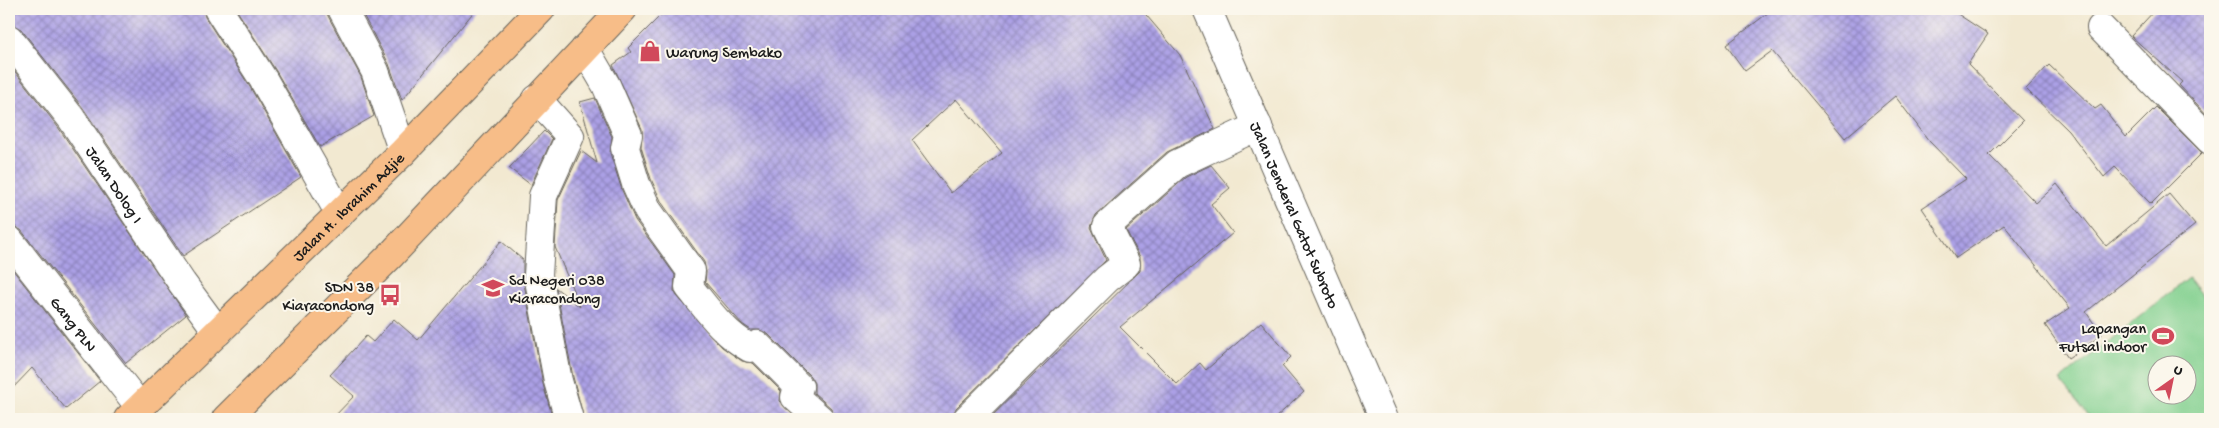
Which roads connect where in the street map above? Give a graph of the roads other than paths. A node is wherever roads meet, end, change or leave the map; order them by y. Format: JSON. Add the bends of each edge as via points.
{"nodes":[{"id":1,"x":218,"y":9,"type":"edge"},
{"id":2,"x":342,"y":9,"type":"edge"},
{"id":3,"x":541,"y":9,"type":"edge"},
{"id":4,"x":623,"y":9,"type":"edge"},
{"id":5,"x":1207,"y":9,"type":"edge"},
{"id":6,"x":2101,"y":28,"type":"dead end"},
{"id":7,"x":9,"y":39,"type":"edge"},
{"id":8,"x":585,"y":49,"type":"junction"},
{"id":9,"x":537,"y":99,"type":"junction"},
{"id":10,"x":1258,"y":126,"type":"junction"},
{"id":11,"x":2210,"y":140,"type":"edge"},
{"id":12,"x":403,"y":152,"type":"junction"},
{"id":13,"x":340,"y":214,"type":"junction"},
{"id":14,"x":9,"y":240,"type":"edge"},
{"id":15,"x":218,"y":332,"type":"junction"},
{"id":16,"x":134,"y":413,"type":"edge"},
{"id":17,"x":226,"y":419,"type":"edge"},
{"id":18,"x":569,"y":419,"type":"edge"},
{"id":19,"x":820,"y":419,"type":"edge"},
{"id":20,"x":968,"y":419,"type":"edge"},
{"id":21,"x":1384,"y":419,"type":"edge"}],
"edges":[{"from":1,"to":13,"type":"street"},
{"from":2,"to":12,"type":"street","via":[[375,71]]},
{"from":3,"to":12,"type":"main road","name":"Jalan H. Ibrahim Adjie"},
{"from":4,"to":8,"type":"main road"},
{"from":5,"to":10,"type":"street","name":"Jalan Jenderal Gatot Subroto"},
{"from":6,"to":11,"type":"street"},
{"from":7,"to":15,"type":"street","name":"Jalan Dolog I","via":[[71,118]]},
{"from":8,"to":9,"type":"main road"},
{"from":8,"to":19,"type":"street","via":[[628,135],[625,148],[648,211],[691,271],[689,287],[716,321],[739,342],[750,348],[756,345],[764,352],[799,388],[795,397]]},
{"from":9,"to":17,"type":"main road","via":[[392,254]]},
{"from":9,"to":18,"type":"street","via":[[570,136],[543,196],[538,276],[558,381]]},
{"from":10,"to":20,"type":"street","via":[[1177,164],[1107,226],[1126,264]]},
{"from":10,"to":21,"type":"street","name":"Jalan Jenderal Gatot Subroto"},
{"from":12,"to":13,"type":"main road","name":"Jalan H. Ibrahim Adjie"},
{"from":13,"to":15,"type":"main road","name":"Jalan H. Ibrahim Adjie"},
{"from":14,"to":16,"type":"street","name":"Gang PLN"},
{"from":15,"to":16,"type":"main road","name":"Jalan H. Ibrahim Adjie"}]}
